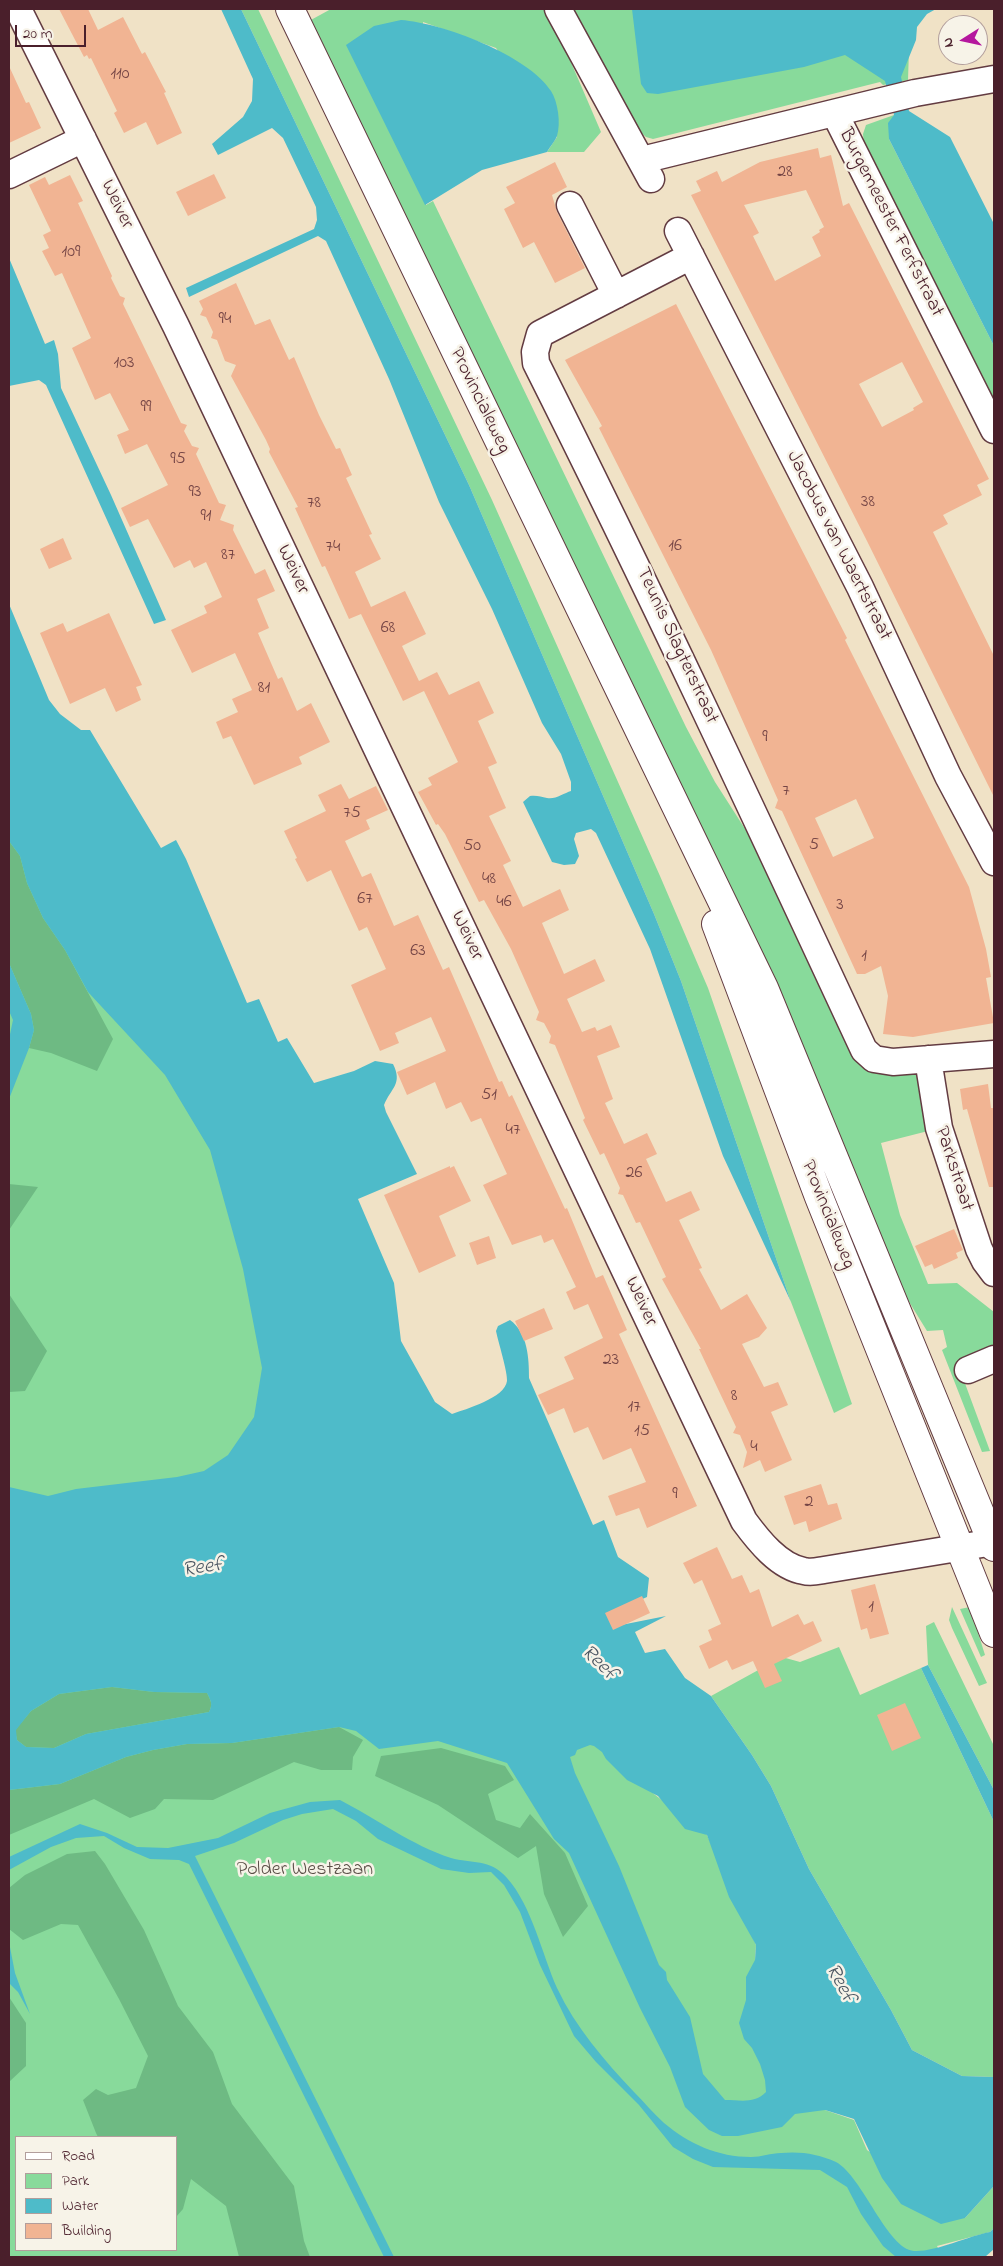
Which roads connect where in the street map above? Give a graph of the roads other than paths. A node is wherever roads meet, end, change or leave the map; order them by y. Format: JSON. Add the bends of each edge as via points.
{"nodes":[{"id":1,"x":18,"y":9,"type":"edge"},
{"id":2,"x":290,"y":9,"type":"edge"},
{"id":3,"x":558,"y":9,"type":"edge"},
{"id":4,"x":994,"y":79,"type":"edge"},
{"id":5,"x":835,"y":114,"type":"junction"},
{"id":6,"x":83,"y":138,"type":"junction"},
{"id":7,"x":9,"y":175,"type":"edge"},
{"id":8,"x":570,"y":205,"type":"dead end"},
{"id":9,"x":678,"y":231,"type":"dead end"},
{"id":10,"x":691,"y":256,"type":"junction"},
{"id":11,"x":616,"y":295,"type":"junction"},
{"id":12,"x":994,"y":430,"type":"edge"},
{"id":13,"x":669,"y":794,"type":"junction"},
{"id":14,"x":994,"y":862,"type":"edge"},
{"id":15,"x":994,"y":1054,"type":"edge"},
{"id":16,"x":928,"y":1059,"type":"junction"},
{"id":17,"x":994,"y":1273,"type":"edge"},
{"id":18,"x":994,"y":1359,"type":"edge"},
{"id":19,"x":968,"y":1370,"type":"dead end"},
{"id":20,"x":994,"y":1544,"type":"edge"},
{"id":21,"x":959,"y":1548,"type":"junction"},
{"id":22,"x":994,"y":1633,"type":"edge"}],
"edges":[{"from":1,"to":6,"type":"street","name":"Weiver"},
{"from":2,"to":13,"type":"main road","name":"Provincialeweg"},
{"from":3,"to":5,"type":"street","name":"Burgemeester Ferfstraat","via":[[646,170]]},
{"from":4,"to":5,"type":"street","via":[[915,93]]},
{"from":5,"to":12,"type":"street","name":"Burgemeester Ferfstraat"},
{"from":6,"to":7,"type":"street"},
{"from":6,"to":21,"type":"street","name":"Weiver","via":[[180,335],[744,1521],[760,1542],[782,1561],[805,1572]]},
{"from":8,"to":11,"type":"street"},
{"from":9,"to":10,"type":"street","name":"Jacobus van Waertstraat"},
{"from":10,"to":11,"type":"street","name":"Teunis Slagterstraat"},
{"from":10,"to":14,"type":"street","name":"Jacobus van Waertstraat","via":[[860,587],[948,776]]},
{"from":11,"to":16,"type":"street","name":"Teunis Slagterstraat","via":[[540,334],[536,363],[633,556],[864,1050],[868,1056],[883,1062]]},
{"from":13,"to":20,"type":"main road","name":"Provincialeweg","via":[[764,988]]},
{"from":13,"to":21,"type":"main road","name":"Provincialeweg","via":[[802,1154]]},
{"from":15,"to":16,"type":"street"},
{"from":16,"to":17,"type":"street","name":"Parkstraat","via":[[945,1148],[979,1249]]},
{"from":18,"to":19,"type":"street"},
{"from":20,"to":21,"type":"street","name":"Weiver"},
{"from":21,"to":22,"type":"main road","name":"Provincialeweg"}]}
